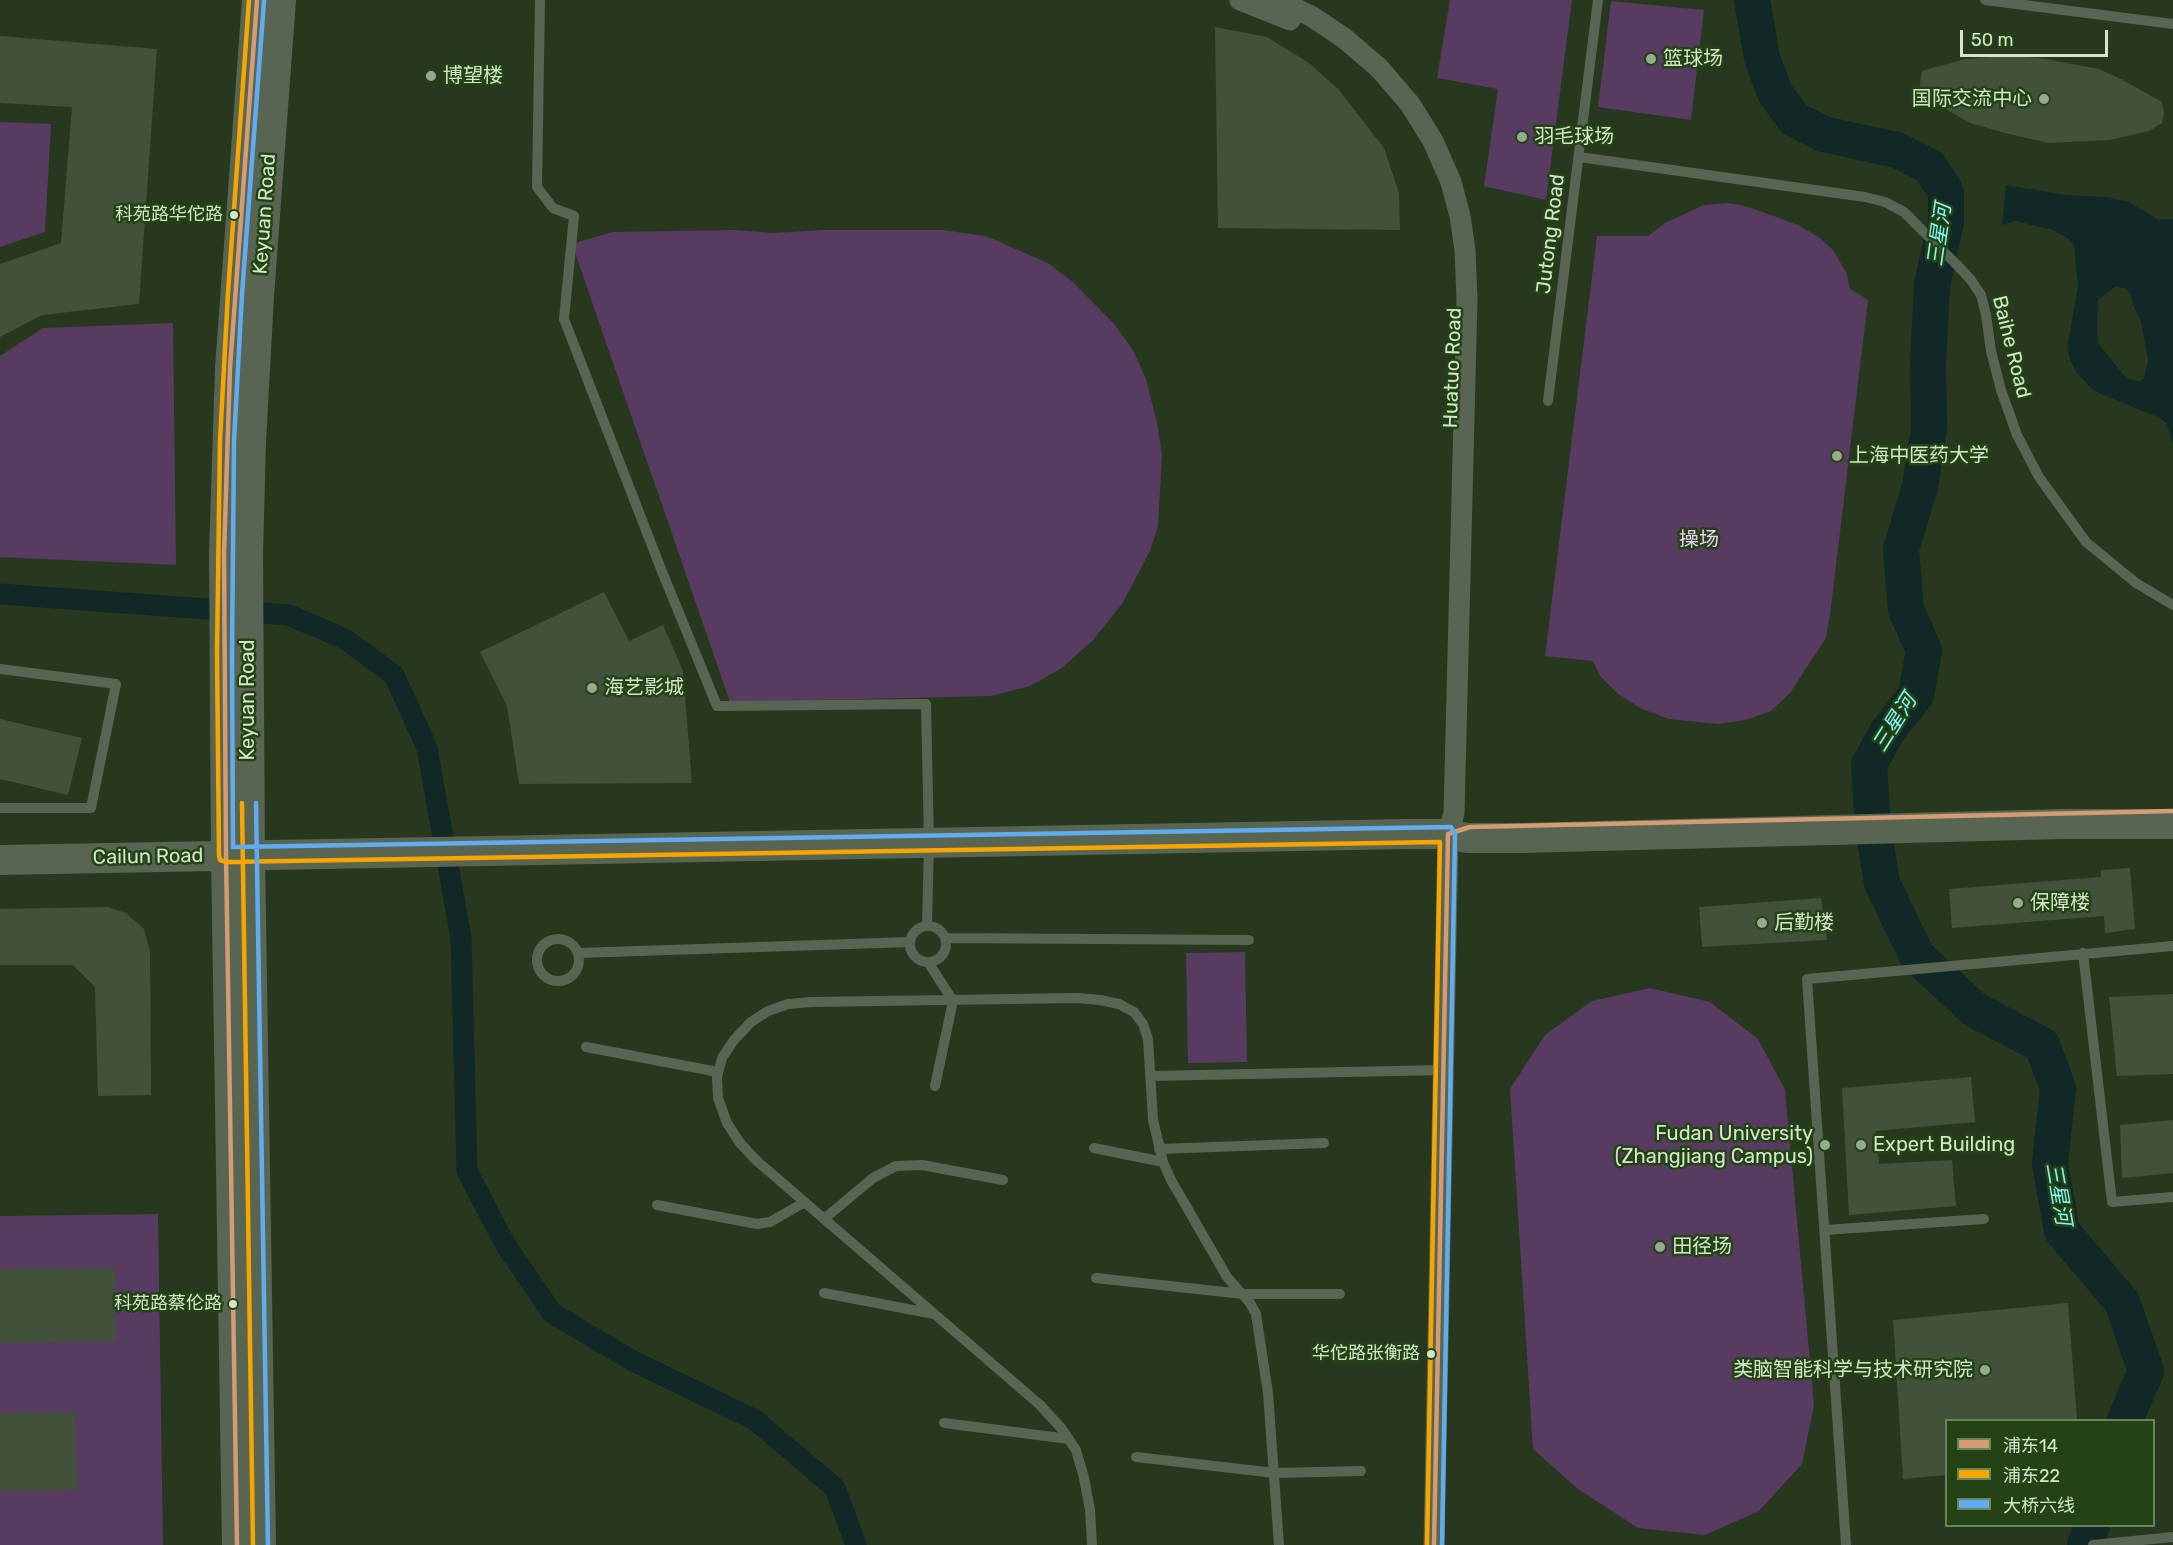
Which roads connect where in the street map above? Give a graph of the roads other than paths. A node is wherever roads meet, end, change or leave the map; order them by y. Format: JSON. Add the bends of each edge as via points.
{"nodes":[{"id":1,"x":257,"y":0,"type":"edge"},
{"id":2,"x":281,"y":0,"type":"edge"},
{"id":3,"x":540,"y":0,"type":"edge"},
{"id":4,"x":1240,"y":0,"type":"edge"},
{"id":5,"x":1277,"y":0,"type":"edge"},
{"id":6,"x":1598,"y":0,"type":"edge"},
{"id":7,"x":1985,"y":0,"type":"edge"},
{"id":8,"x":2173,"y":24,"type":"edge"},
{"id":9,"x":1579,"y":157,"type":"junction"},
{"id":10,"x":1548,"y":401,"type":"dead end"},
{"id":11,"x":236,"y":554,"type":"junction"},
{"id":12,"x":2173,"y":605,"type":"edge"},
{"id":13,"x":0,"y":669,"type":"edge"},
{"id":14,"x":0,"y":808,"type":"edge"},
{"id":15,"x":2173,"y":810,"type":"edge"},
{"id":16,"x":1911,"y":823,"type":"junction"},
{"id":17,"x":2173,"y":824,"type":"edge"},
{"id":18,"x":1448,"y":834,"type":"junction"},
{"id":19,"x":929,"y":842,"type":"junction"},
{"id":20,"x":238,"y":855,"type":"junction"},
{"id":21,"x":0,"y":860,"type":"edge"},
{"id":22,"x":927,"y":926,"type":"junction"},
{"id":23,"x":946,"y":938,"type":"junction"},
{"id":24,"x":1249,"y":940,"type":"dead end"},
{"id":25,"x":910,"y":942,"type":"junction"},
{"id":26,"x":2173,"y":946,"type":"edge"},
{"id":27,"x":578,"y":953,"type":"dead end"},
{"id":28,"x":2083,"y":953,"type":"junction"},
{"id":29,"x":928,"y":962,"type":"junction"},
{"id":30,"x":953,"y":1001,"type":"junction"},
{"id":31,"x":586,"y":1047,"type":"dead end"},
{"id":32,"x":1444,"y":1070,"type":"junction"},
{"id":33,"x":718,"y":1072,"type":"junction"},
{"id":34,"x":1151,"y":1076,"type":"junction"},
{"id":35,"x":935,"y":1086,"type":"dead end"},
{"id":36,"x":1324,"y":1143,"type":"dead end"},
{"id":37,"x":1094,"y":1148,"type":"dead end"},
{"id":38,"x":1159,"y":1149,"type":"junction"},
{"id":39,"x":1163,"y":1162,"type":"junction"},
{"id":40,"x":1003,"y":1180,"type":"dead end"},
{"id":41,"x":2173,"y":1197,"type":"edge"},
{"id":42,"x":805,"y":1202,"type":"junction"},
{"id":43,"x":657,"y":1205,"type":"dead end"},
{"id":44,"x":825,"y":1219,"type":"junction"},
{"id":45,"x":1984,"y":1219,"type":"dead end"},
{"id":46,"x":1825,"y":1230,"type":"junction"},
{"id":47,"x":1096,"y":1278,"type":"dead end"},
{"id":48,"x":824,"y":1293,"type":"dead end"},
{"id":49,"x":1243,"y":1294,"type":"junction"},
{"id":50,"x":1340,"y":1294,"type":"dead end"},
{"id":51,"x":935,"y":1314,"type":"junction"},
{"id":52,"x":944,"y":1423,"type":"dead end"},
{"id":53,"x":1069,"y":1439,"type":"junction"},
{"id":54,"x":1136,"y":1457,"type":"dead end"},
{"id":55,"x":1362,"y":1472,"type":"dead end"},
{"id":56,"x":1275,"y":1473,"type":"junction"},
{"id":57,"x":2173,"y":1537,"type":"edge"},
{"id":58,"x":237,"y":1545,"type":"edge"},
{"id":59,"x":261,"y":1545,"type":"edge"},
{"id":60,"x":1092,"y":1545,"type":"edge"},
{"id":61,"x":1279,"y":1545,"type":"edge"},
{"id":62,"x":1434,"y":1545,"type":"edge"},
{"id":63,"x":1846,"y":1545,"type":"edge"},
{"id":64,"x":2093,"y":1545,"type":"edge"}],
"edges":[{"from":1,"to":11,"type":"street","name":"Keyuan Road","via":[[232,347]]},
{"from":2,"to":11,"type":"street","name":"Keyuan Road","via":[[251,442]]},
{"from":3,"to":19,"type":"lane","via":[[537,188],[553,208],[574,216],[564,319],[717,706],[926,704]]},
{"from":4,"to":18,"type":"street","name":"Huatuo Road","via":[[1305,27],[1338,48],[1371,78],[1402,113],[1422,148],[1448,219],[1455,299],[1442,766],[1442,813]]},
{"from":5,"to":18,"type":"street","name":"Huatuo Road","via":[[1344,38],[1379,68],[1410,104],[1433,141],[1451,182],[1460,216],[1467,299],[1454,813]]},
{"from":6,"to":9,"type":"lane","name":"Jutong Road"},
{"from":7,"to":8,"type":"lane"},
{"from":9,"to":10,"type":"lane","name":"Jutong Road"},
{"from":9,"to":12,"type":"lane","name":"Baihe Road","via":[[1865,197],[1904,212],[1971,280],[1981,296],[2001,390],[2017,435],[2039,477],[2086,542],[2136,583]]},
{"from":11,"to":20,"type":"street","name":"Keyuan Road"},
{"from":13,"to":14,"type":"lane","via":[[116,684],[91,808]]},
{"from":15,"to":16,"type":"street","name":"Cailun Road"},
{"from":16,"to":17,"type":"street","name":"Cailun Road"},
{"from":16,"to":18,"type":"street","name":"Cailun Road","via":[[1502,838]]},
{"from":18,"to":19,"type":"street","name":"Cailun Road"},
{"from":18,"to":32,"type":"street","name":"Huatuo Road"},
{"from":19,"to":20,"type":"street","name":"Cailun Road"},
{"from":19,"to":22,"type":"lane"},
{"from":20,"to":21,"type":"street","name":"Cailun Road"},
{"from":20,"to":58,"type":"street","name":"Keyuan Road"},
{"from":20,"to":59,"type":"street","name":"Keyuan Road"},
{"from":22,"to":23,"type":"lane","via":[[938,928]]},
{"from":22,"to":25,"type":"lane","via":[[915,931]]},
{"from":23,"to":24,"type":"lane"},
{"from":23,"to":29,"type":"lane","via":[[943,955]]},
{"from":25,"to":27,"type":"lane"},
{"from":25,"to":29,"type":"lane","via":[[916,958]]},
{"from":26,"to":28,"type":"lane"},
{"from":28,"to":41,"type":"lane","via":[[2112,1202]]},
{"from":28,"to":46,"type":"lane","via":[[1807,979]]},
{"from":29,"to":30,"type":"lane"},
{"from":30,"to":33,"type":"lane","via":[[788,1004],[751,1022],[722,1058]]},
{"from":30,"to":34,"type":"lane","via":[[1078,998],[1119,1004],[1134,1012],[1143,1024]]},
{"from":30,"to":35,"type":"lane"},
{"from":31,"to":33,"type":"lane"},
{"from":32,"to":34,"type":"lane"},
{"from":32,"to":62,"type":"street","name":"Huatuo Road"},
{"from":33,"to":42,"type":"lane","via":[[718,1098],[740,1143]]},
{"from":34,"to":38,"type":"lane"},
{"from":36,"to":38,"type":"lane"},
{"from":37,"to":39,"type":"lane"},
{"from":38,"to":39,"type":"lane"},
{"from":39,"to":49,"type":"lane","via":[[1227,1277]]},
{"from":40,"to":44,"type":"lane","via":[[922,1165],[896,1166],[873,1178]]},
{"from":42,"to":43,"type":"lane","via":[[770,1222],[757,1224]]},
{"from":42,"to":44,"type":"lane"},
{"from":44,"to":51,"type":"lane"},
{"from":45,"to":46,"type":"lane"},
{"from":46,"to":63,"type":"lane"},
{"from":47,"to":49,"type":"lane"},
{"from":48,"to":51,"type":"lane"},
{"from":49,"to":50,"type":"lane"},
{"from":49,"to":56,"type":"lane","via":[[1259,1326]]},
{"from":51,"to":53,"type":"lane","via":[[1040,1405]]},
{"from":52,"to":53,"type":"lane"},
{"from":53,"to":60,"type":"lane","via":[[1084,1478]]},
{"from":54,"to":56,"type":"lane"},
{"from":55,"to":56,"type":"lane"},
{"from":56,"to":61,"type":"lane"},
{"from":57,"to":64,"type":"lane"}]}
